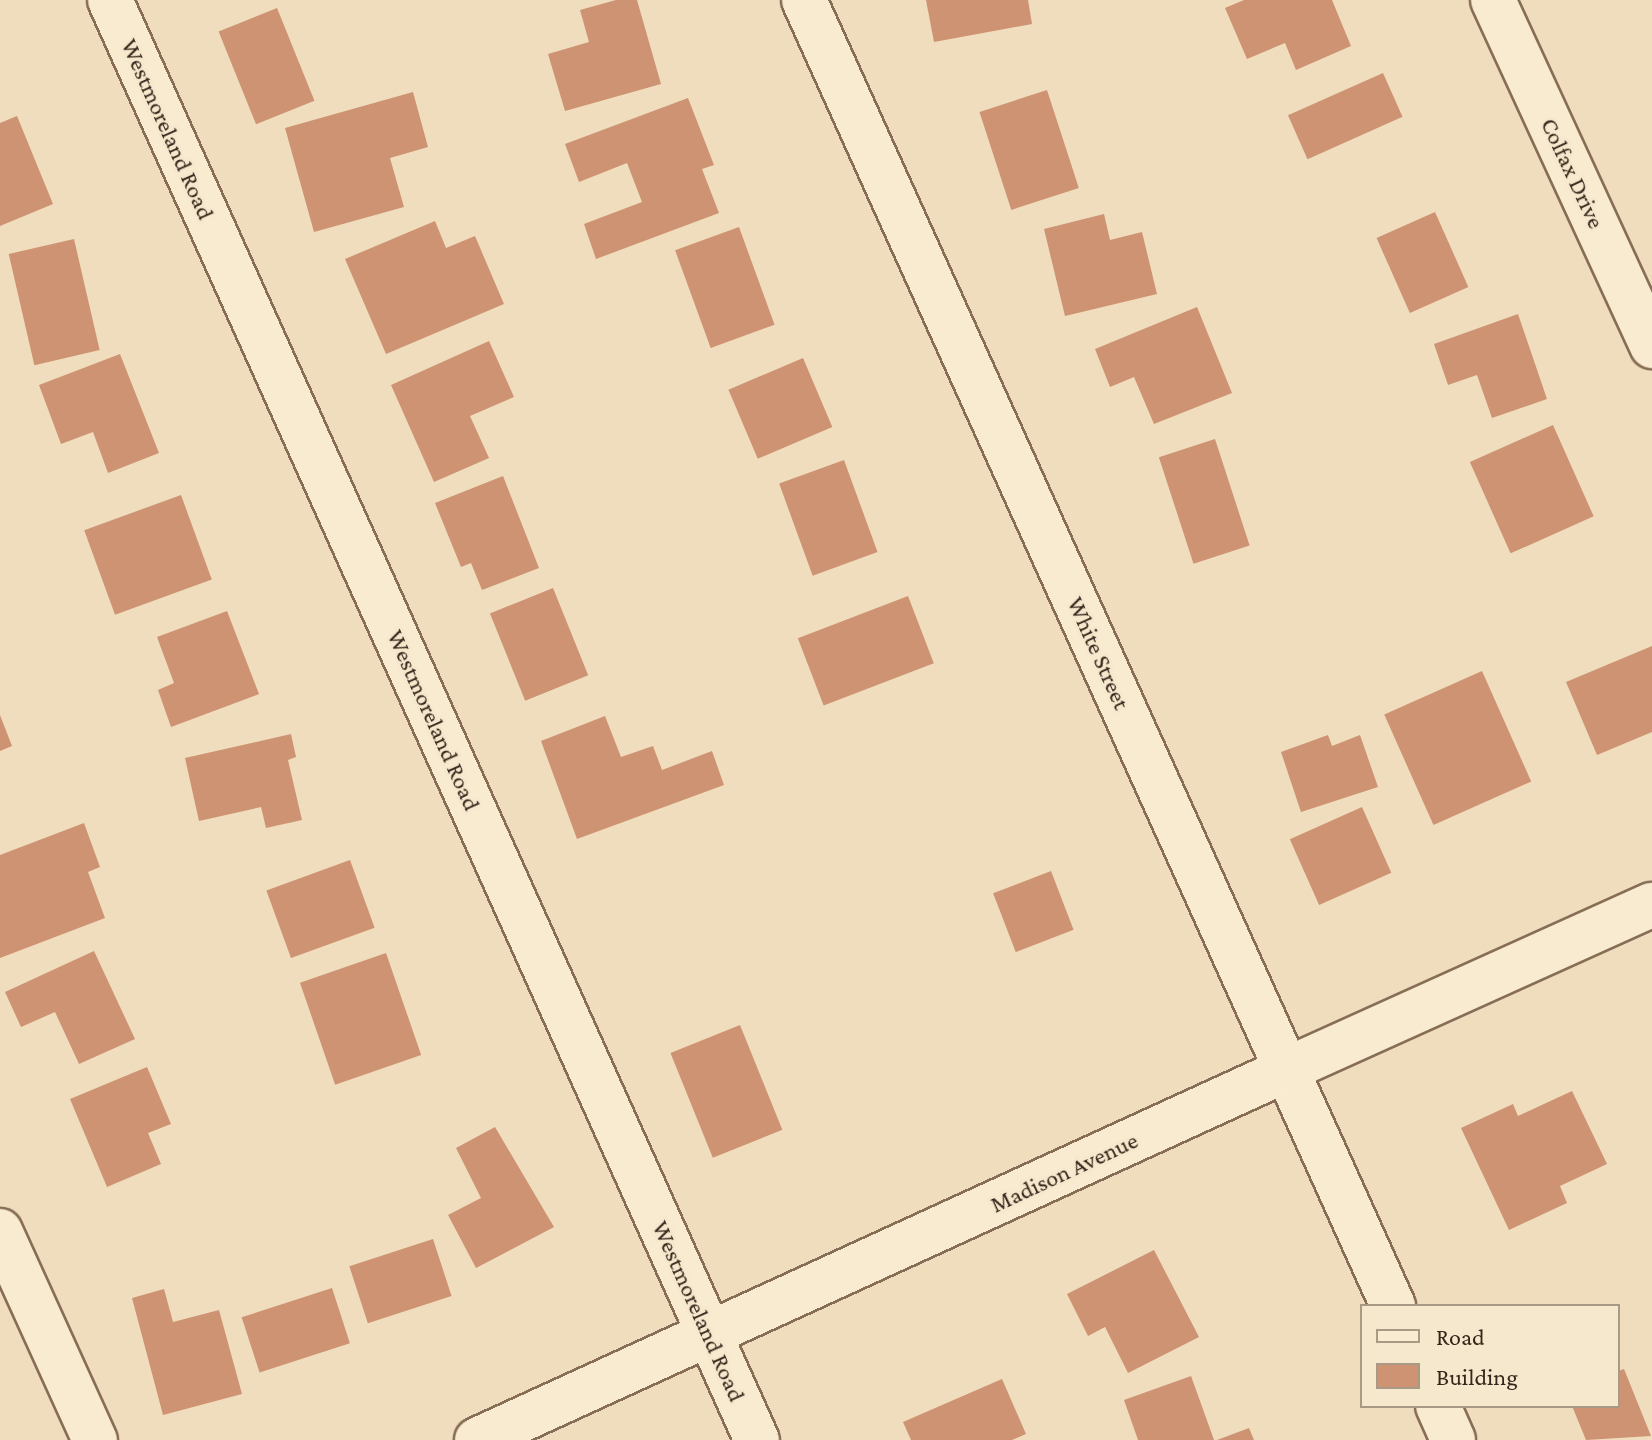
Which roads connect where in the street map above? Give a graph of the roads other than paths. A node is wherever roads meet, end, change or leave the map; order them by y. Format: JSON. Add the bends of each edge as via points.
{"nodes":[{"id":1,"x":110,"y":0,"type":"edge"},
{"id":2,"x":804,"y":0,"type":"edge"},
{"id":3,"x":1493,"y":0,"type":"edge"},
{"id":4,"x":1652,"y":346,"type":"edge"},
{"id":5,"x":1652,"y":905,"type":"edge"},
{"id":6,"x":1288,"y":1069,"type":"junction"},
{"id":7,"x":0,"y":1231,"type":"edge"},
{"id":8,"x":1392,"y":1304,"type":"edge"},
{"id":9,"x":710,"y":1334,"type":"junction"},
{"id":10,"x":1439,"y":1408,"type":"edge"},
{"id":11,"x":95,"y":1440,"type":"edge"},
{"id":12,"x":477,"y":1440,"type":"edge"},
{"id":13,"x":757,"y":1440,"type":"edge"},
{"id":14,"x":1453,"y":1440,"type":"edge"}],
"edges":[{"from":1,"to":9,"type":"street","name":"Westmoreland Road"},
{"from":2,"to":6,"type":"street","name":"White Street"},
{"from":3,"to":4,"type":"street","name":"Colfax Drive"},
{"from":5,"to":6,"type":"street","name":"Madison Avenue"},
{"from":6,"to":8,"type":"street","name":"White Street"},
{"from":6,"to":9,"type":"street","name":"Madison Avenue"},
{"from":7,"to":11,"type":"street"},
{"from":9,"to":12,"type":"street","name":"Madison Avenue"},
{"from":9,"to":13,"type":"street","name":"Westmoreland Road"},
{"from":10,"to":14,"type":"street"}]}
